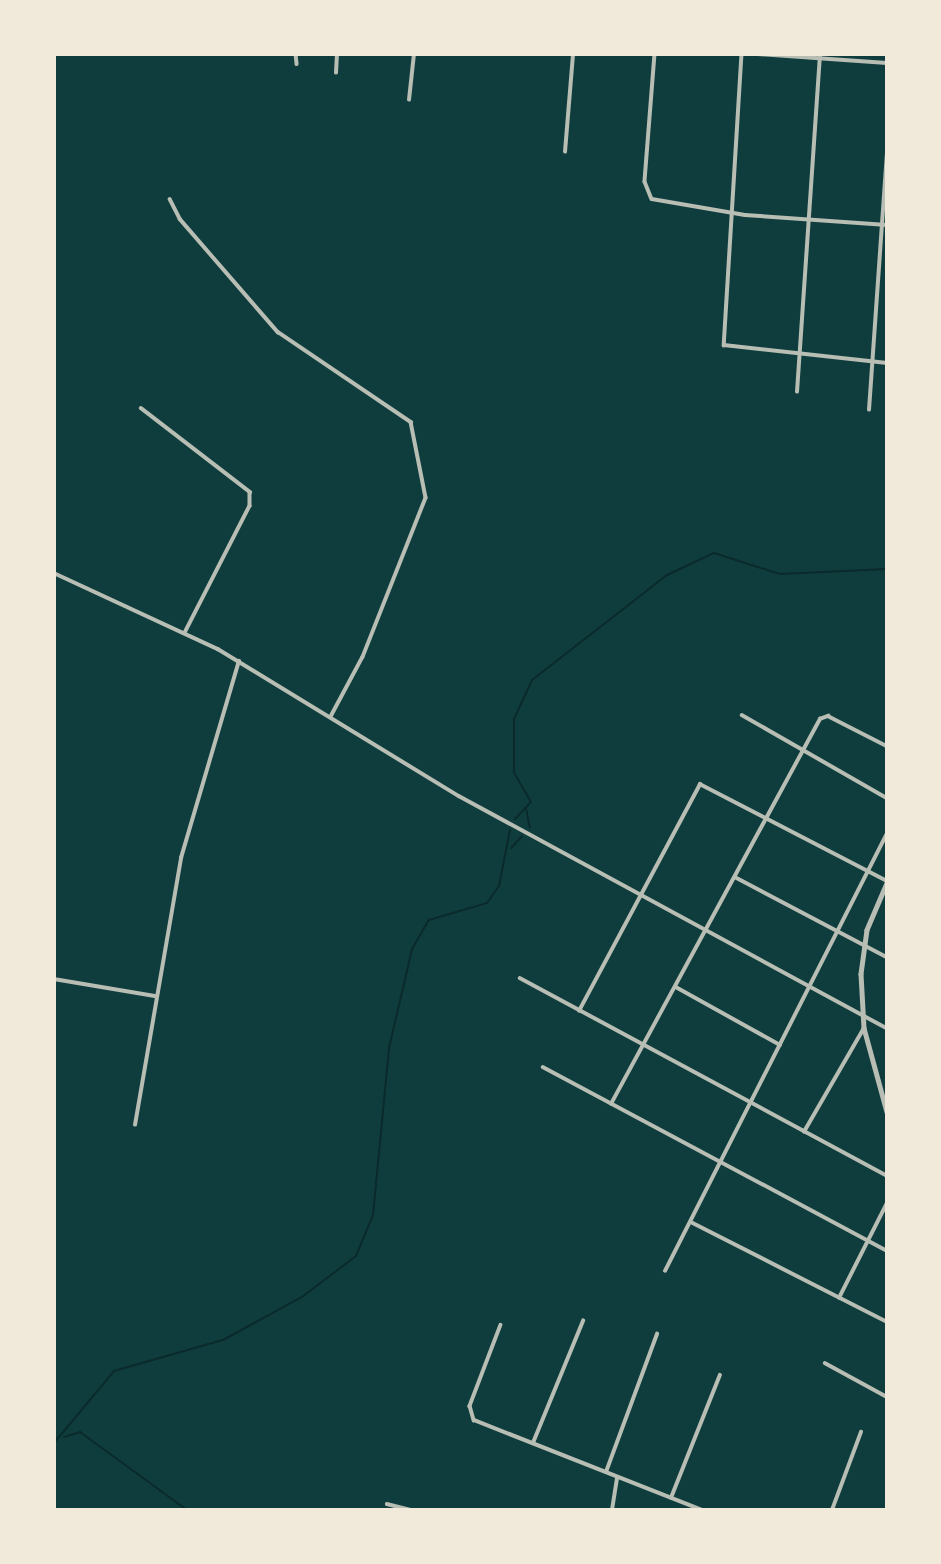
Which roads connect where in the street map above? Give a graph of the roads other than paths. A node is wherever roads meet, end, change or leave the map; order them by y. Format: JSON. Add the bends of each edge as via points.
{"nodes":[{"id":1,"x":296,"y":54,"type":"edge"},
{"id":2,"x":337,"y":54,"type":"edge"},
{"id":3,"x":414,"y":54,"type":"edge"},
{"id":4,"x":573,"y":54,"type":"edge"},
{"id":5,"x":655,"y":54,"type":"edge"},
{"id":6,"x":742,"y":54,"type":"edge"},
{"id":7,"x":758,"y":54,"type":"edge"},
{"id":8,"x":820,"y":54,"type":"edge"},
{"id":9,"x":819,"y":61,"type":"junction"},
{"id":10,"x":887,"y":63,"type":"edge"},
{"id":11,"x":297,"y":64,"type":"dead end"},
{"id":12,"x":336,"y":73,"type":"dead end"},
{"id":13,"x":409,"y":100,"type":"dead end"},
{"id":14,"x":565,"y":152,"type":"dead end"},
{"id":15,"x":887,"y":155,"type":"edge"},
{"id":16,"x":170,"y":199,"type":"dead end"},
{"id":17,"x":728,"y":211,"type":"junction"},
{"id":18,"x":807,"y":219,"type":"junction"},
{"id":19,"x":885,"y":225,"type":"edge"},
{"id":20,"x":799,"y":355,"type":"junction"},
{"id":21,"x":873,"y":361,"type":"junction"},
{"id":22,"x":887,"y":363,"type":"edge"},
{"id":23,"x":797,"y":392,"type":"dead end"},
{"id":24,"x":141,"y":408,"type":"dead end"},
{"id":25,"x":869,"y":410,"type":"dead end"},
{"id":26,"x":54,"y":573,"type":"edge"},
{"id":27,"x":185,"y":633,"type":"junction"},
{"id":28,"x":239,"y":660,"type":"junction"},
{"id":29,"x":332,"y":715,"type":"junction"},
{"id":30,"x":742,"y":715,"type":"dead end"},
{"id":31,"x":887,"y":746,"type":"edge"},
{"id":32,"x":804,"y":751,"type":"junction"},
{"id":33,"x":887,"y":797,"type":"edge"},
{"id":34,"x":764,"y":818,"type":"junction"},
{"id":35,"x":887,"y":833,"type":"edge"},
{"id":36,"x":865,"y":872,"type":"junction"},
{"id":37,"x":735,"y":877,"type":"junction"},
{"id":38,"x":887,"y":882,"type":"edge"},
{"id":39,"x":640,"y":898,"type":"junction"},
{"id":40,"x":835,"y":929,"type":"junction"},
{"id":41,"x":703,"y":933,"type":"junction"},
{"id":42,"x":864,"y":945,"type":"junction"},
{"id":43,"x":887,"y":957,"type":"edge"},
{"id":44,"x":54,"y":978,"type":"edge"},
{"id":45,"x":520,"y":978,"type":"dead end"},
{"id":46,"x":676,"y":987,"type":"junction"},
{"id":47,"x":809,"y":987,"type":"junction"},
{"id":48,"x":155,"y":996,"type":"junction"},
{"id":49,"x":579,"y":1012,"type":"junction"},
{"id":50,"x":863,"y":1015,"type":"junction"},
{"id":51,"x":864,"y":1028,"type":"junction"},
{"id":52,"x":887,"y":1028,"type":"edge"},
{"id":53,"x":646,"y":1041,"type":"junction"},
{"id":54,"x":780,"y":1045,"type":"junction"},
{"id":55,"x":543,"y":1067,"type":"dead end"},
{"id":56,"x":751,"y":1102,"type":"junction"},
{"id":57,"x":611,"y":1104,"type":"junction"},
{"id":58,"x":887,"y":1112,"type":"edge"},
{"id":59,"x":135,"y":1125,"type":"dead end"},
{"id":60,"x":804,"y":1132,"type":"junction"},
{"id":61,"x":722,"y":1163,"type":"junction"},
{"id":62,"x":887,"y":1176,"type":"edge"},
{"id":63,"x":887,"y":1203,"type":"edge"},
{"id":64,"x":691,"y":1222,"type":"junction"},
{"id":65,"x":867,"y":1241,"type":"junction"},
{"id":66,"x":887,"y":1251,"type":"edge"},
{"id":67,"x":665,"y":1271,"type":"dead end"},
{"id":68,"x":839,"y":1298,"type":"junction"},
{"id":69,"x":583,"y":1321,"type":"dead end"},
{"id":70,"x":887,"y":1322,"type":"edge"},
{"id":71,"x":501,"y":1325,"type":"dead end"},
{"id":72,"x":657,"y":1334,"type":"dead end"},
{"id":73,"x":825,"y":1363,"type":"dead end"},
{"id":74,"x":720,"y":1375,"type":"dead end"},
{"id":75,"x":887,"y":1397,"type":"edge"},
{"id":76,"x":861,"y":1432,"type":"dead end"},
{"id":77,"x":533,"y":1443,"type":"junction"},
{"id":78,"x":606,"y":1472,"type":"junction"},
{"id":79,"x":617,"y":1477,"type":"junction"},
{"id":80,"x":671,"y":1498,"type":"junction"},
{"id":81,"x":387,"y":1504,"type":"dead end"},
{"id":82,"x":411,"y":1510,"type":"edge"},
{"id":83,"x":612,"y":1510,"type":"edge"},
{"id":84,"x":703,"y":1510,"type":"edge"},
{"id":85,"x":832,"y":1510,"type":"edge"}],
"edges":[{"from":1,"to":11,"type":"street"},
{"from":2,"to":12,"type":"street"},
{"from":3,"to":13,"type":"street"},
{"from":4,"to":14,"type":"street"},
{"from":5,"to":17,"type":"street","via":[[646,192],[662,204]]},
{"from":6,"to":17,"type":"street"},
{"from":7,"to":9,"type":"street"},
{"from":8,"to":9,"type":"street"},
{"from":9,"to":10,"type":"street"},
{"from":9,"to":18,"type":"street"},
{"from":15,"to":19,"type":"street"},
{"from":16,"to":29,"type":"street","via":[[180,219],[278,332],[411,422],[426,498],[363,657]]},
{"from":17,"to":18,"type":"street"},
{"from":17,"to":20,"type":"street","via":[[724,345]]},
{"from":18,"to":19,"type":"street"},
{"from":18,"to":20,"type":"street"},
{"from":19,"to":21,"type":"street"},
{"from":20,"to":21,"type":"street"},
{"from":20,"to":23,"type":"street"},
{"from":21,"to":22,"type":"street"},
{"from":21,"to":25,"type":"street"},
{"from":24,"to":27,"type":"street","via":[[250,492],[250,506]]},
{"from":26,"to":27,"type":"street"},
{"from":27,"to":28,"type":"street"},
{"from":28,"to":29,"type":"street"},
{"from":28,"to":48,"type":"street","via":[[181,858]]},
{"from":29,"to":39,"type":"street"},
{"from":30,"to":32,"type":"street"},
{"from":31,"to":32,"type":"street","via":[[825,716]]},
{"from":32,"to":33,"type":"street"},
{"from":32,"to":34,"type":"street"},
{"from":34,"to":36,"type":"street"},
{"from":34,"to":37,"type":"street"},
{"from":34,"to":39,"type":"street","via":[[700,784]]},
{"from":35,"to":36,"type":"street"},
{"from":36,"to":38,"type":"street"},
{"from":36,"to":40,"type":"street"},
{"from":37,"to":40,"type":"street"},
{"from":37,"to":41,"type":"street"},
{"from":38,"to":42,"type":"street"},
{"from":39,"to":41,"type":"street"},
{"from":39,"to":49,"type":"street"},
{"from":40,"to":42,"type":"street"},
{"from":40,"to":47,"type":"street"},
{"from":41,"to":46,"type":"street"},
{"from":41,"to":47,"type":"street"},
{"from":42,"to":43,"type":"street"},
{"from":42,"to":50,"type":"street"},
{"from":44,"to":48,"type":"street"},
{"from":45,"to":49,"type":"street"},
{"from":46,"to":53,"type":"street"},
{"from":46,"to":54,"type":"street"},
{"from":47,"to":50,"type":"street"},
{"from":47,"to":54,"type":"street"},
{"from":48,"to":59,"type":"street"},
{"from":49,"to":53,"type":"street"},
{"from":50,"to":51,"type":"street"},
{"from":50,"to":52,"type":"street"},
{"from":51,"to":58,"type":"street"},
{"from":51,"to":60,"type":"street"},
{"from":53,"to":56,"type":"street"},
{"from":53,"to":57,"type":"street"},
{"from":54,"to":56,"type":"street"},
{"from":55,"to":57,"type":"street"},
{"from":56,"to":60,"type":"street"},
{"from":56,"to":61,"type":"street"},
{"from":57,"to":61,"type":"street"},
{"from":60,"to":62,"type":"street"},
{"from":61,"to":64,"type":"street"},
{"from":61,"to":65,"type":"street"},
{"from":63,"to":65,"type":"street"},
{"from":64,"to":67,"type":"street"},
{"from":64,"to":68,"type":"street"},
{"from":65,"to":66,"type":"street"},
{"from":65,"to":68,"type":"street"},
{"from":68,"to":70,"type":"street"},
{"from":69,"to":77,"type":"street"},
{"from":71,"to":77,"type":"street","via":[[469,1412],[479,1424]]},
{"from":72,"to":78,"type":"street"},
{"from":73,"to":75,"type":"street"},
{"from":74,"to":80,"type":"street"},
{"from":76,"to":85,"type":"street"},
{"from":77,"to":78,"type":"street"},
{"from":78,"to":79,"type":"street"},
{"from":79,"to":80,"type":"street"},
{"from":79,"to":83,"type":"street"},
{"from":80,"to":84,"type":"street"},
{"from":81,"to":82,"type":"street"}]}
